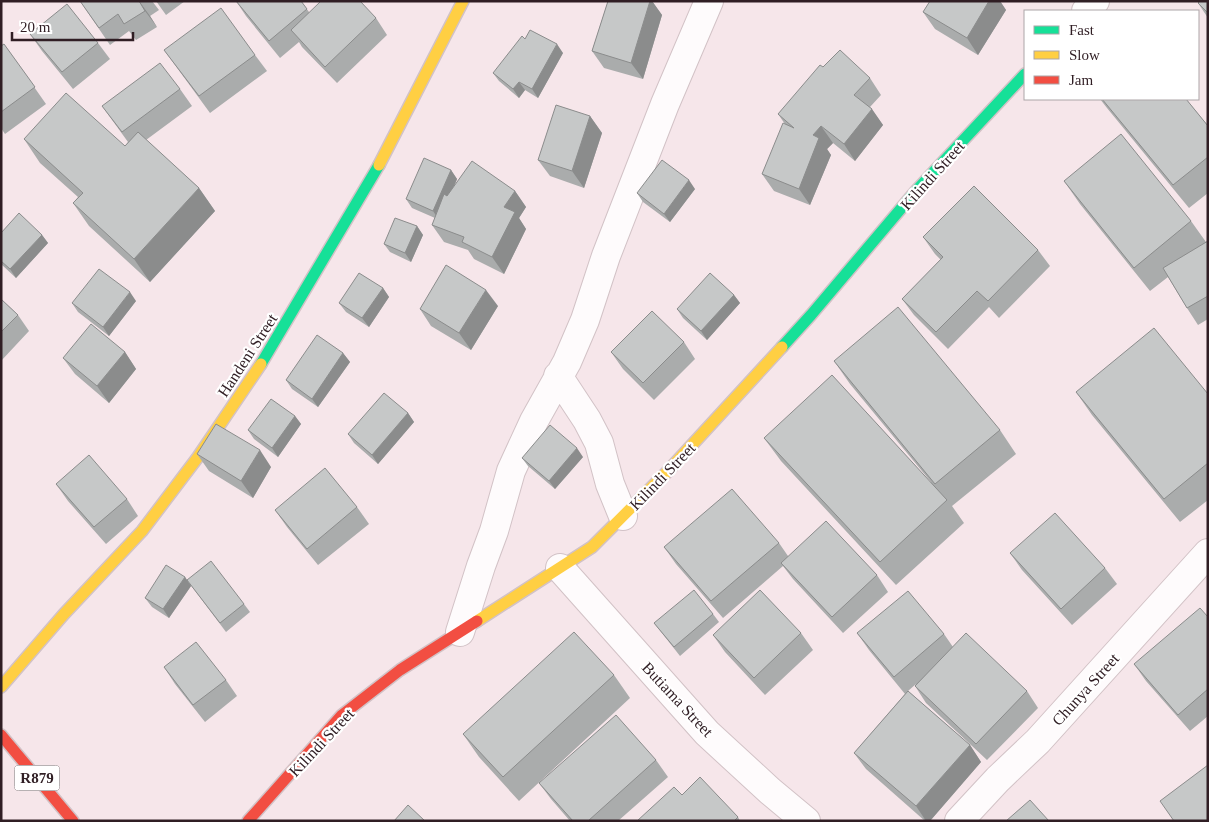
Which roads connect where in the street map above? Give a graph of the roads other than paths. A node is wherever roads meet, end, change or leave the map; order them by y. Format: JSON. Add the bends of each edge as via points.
{"nodes":[{"id":1,"x":463,"y":1,"type":"edge"},
{"id":2,"x":709,"y":1,"type":"edge"},
{"id":3,"x":1024,"y":75,"type":"edge"},
{"id":4,"x":558,"y":376,"type":"junction"},
{"id":5,"x":623,"y":516,"type":"junction"},
{"id":6,"x":1208,"y":553,"type":"edge"},
{"id":7,"x":560,"y":568,"type":"junction"},
{"id":8,"x":460,"y":632,"type":"junction"},
{"id":9,"x":1,"y":687,"type":"edge"},
{"id":10,"x":1,"y":735,"type":"edge"},
{"id":11,"x":73,"y":821,"type":"edge"},
{"id":12,"x":248,"y":821,"type":"edge"},
{"id":13,"x":806,"y":821,"type":"edge"},
{"id":14,"x":959,"y":821,"type":"edge"}],
"edges":[{"from":1,"to":9,"type":"street","name":"Handeni Street","via":[[381,162],[264,360],[198,457],[142,531]]},
{"from":2,"to":4,"type":"street","via":[[606,256],[585,320]]},
{"from":3,"to":5,"type":"street","name":"Kilindi Street","via":[[915,192],[811,316]]},
{"from":4,"to":5,"type":"street","via":[[599,443]]},
{"from":4,"to":8,"type":"street","via":[[510,472]]},
{"from":5,"to":7,"type":"street","name":"Kilindi Street","via":[[592,547]]},
{"from":6,"to":14,"type":"street","name":"Chunya Street","via":[[1038,741]]},
{"from":7,"to":8,"type":"street","name":"Kilindi Street"},
{"from":7,"to":13,"type":"street","name":"Butiama Street","via":[[707,732]]},
{"from":8,"to":12,"type":"street","name":"Kilindi Street","via":[[400,670],[342,715]]},
{"from":10,"to":11,"type":"street","number":"R879"}]}
